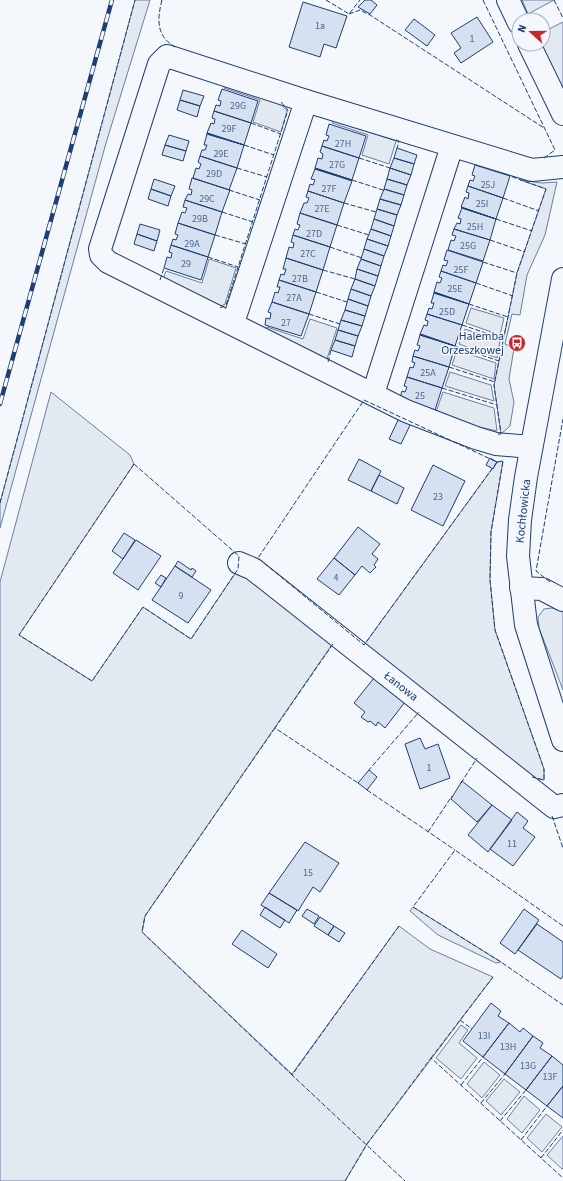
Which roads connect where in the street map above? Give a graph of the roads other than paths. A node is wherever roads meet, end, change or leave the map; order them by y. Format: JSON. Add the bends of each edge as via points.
{"nodes":[{"id":1,"x":508,"y":0,"type":"edge"},
{"id":2,"x":514,"y":12,"type":"edge"},
{"id":3,"x":533,"y":52,"type":"edge"},
{"id":4,"x":306,"y":101,"type":"junction"},
{"id":5,"x":563,"y":114,"type":"edge"},
{"id":6,"x":452,"y":146,"type":"junction"},
{"id":7,"x":563,"y":167,"type":"edge"},
{"id":8,"x":563,"y":279,"type":"edge"},
{"id":9,"x":232,"y":323,"type":"junction"},
{"id":10,"x":373,"y":394,"type":"junction"},
{"id":11,"x":531,"y":447,"type":"junction"},
{"id":12,"x":239,"y":563,"type":"dead end"},
{"id":13,"x":521,"y":588,"type":"junction"},
{"id":14,"x":563,"y":600,"type":"edge"},
{"id":15,"x":563,"y":740,"type":"edge"},
{"id":16,"x":563,"y":805,"type":"edge"}],
"edges":[{"from":1,"to":2,"type":"street"},
{"from":3,"to":5,"type":"street"},
{"from":4,"to":6,"type":"street"},
{"from":4,"to":9,"type":"street"},
{"from":4,"to":9,"type":"street","via":[[175,57],[167,56],[159,64],[102,241],[101,255],[108,262]]},
{"from":6,"to":7,"type":"street","via":[[532,170]]},
{"from":6,"to":10,"type":"street"},
{"from":8,"to":11,"type":"street","name":"Kochłowicka"},
{"from":9,"to":10,"type":"street"},
{"from":10,"to":11,"type":"street","via":[[406,411],[476,438],[496,444]]},
{"from":11,"to":13,"type":"street","name":"Kochłowicka","via":[[520,520],[518,556]]},
{"from":12,"to":16,"type":"street","name":"Łanowa","via":[[253,569],[554,807]]},
{"from":13,"to":14,"type":"street","via":[[542,589]]},
{"from":13,"to":15,"type":"street","name":"Kochłowicka","via":[[526,625]]}]}
